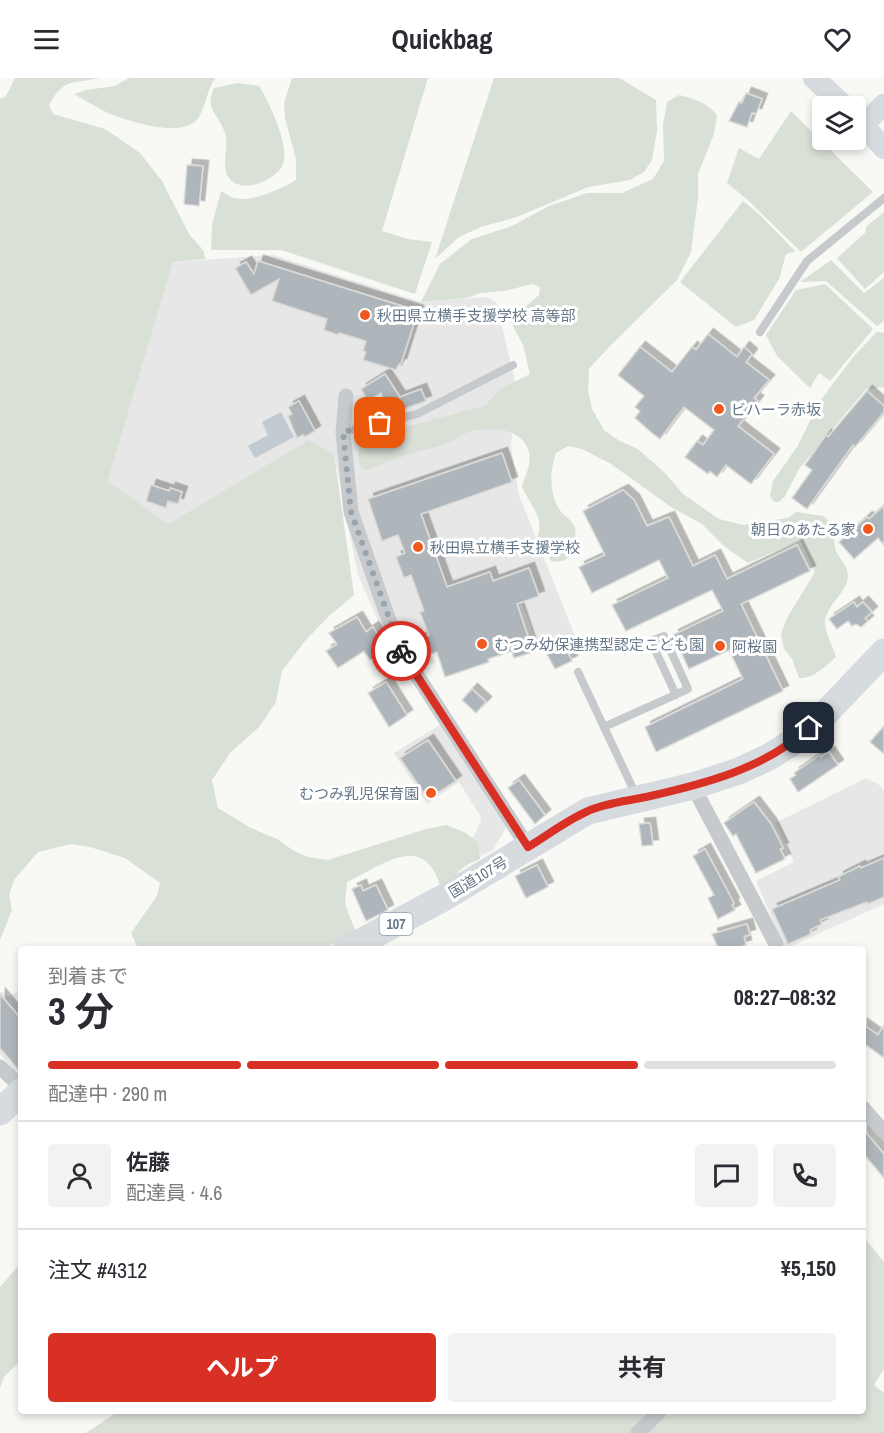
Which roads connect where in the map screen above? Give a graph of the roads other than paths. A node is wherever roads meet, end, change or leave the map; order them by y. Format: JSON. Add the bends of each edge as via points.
{"nodes":[{"id":1,"x":813,"y":78,"type":"edge"},
{"id":2,"x":833,"y":96,"type":"edge"},
{"id":3,"x":884,"y":104,"type":"edge"},
{"id":4,"x":866,"y":116,"type":"edge"},
{"id":5,"x":866,"y":129,"type":"edge"},
{"id":6,"x":884,"y":148,"type":"edge"},
{"id":7,"x":884,"y":198,"type":"edge"},
{"id":8,"x":760,"y":332,"type":"dead end"},
{"id":9,"x":513,"y":365,"type":"dead end"},
{"id":10,"x":346,"y":396,"type":"dead end"},
{"id":11,"x":343,"y":432,"type":"junction"},
{"id":12,"x":884,"y":652,"type":"edge"},
{"id":13,"x":578,"y":672,"type":"dead end"},
{"id":14,"x":676,"y":695,"type":"junction"},
{"id":15,"x":604,"y":727,"type":"junction"},
{"id":16,"x":693,"y":786,"type":"junction"},
{"id":17,"x":638,"y":799,"type":"junction"},
{"id":18,"x":528,"y":847,"type":"junction"},
{"id":19,"x":358,"y":946,"type":"edge"},
{"id":20,"x":775,"y":946,"type":"edge"},
{"id":21,"x":0,"y":1067,"type":"edge"},
{"id":22,"x":18,"y":1084,"type":"edge"},
{"id":23,"x":18,"y":1095,"type":"edge"},
{"id":24,"x":0,"y":1112,"type":"edge"},
{"id":25,"x":872,"y":1112,"type":"edge"},
{"id":26,"x":884,"y":1132,"type":"edge"},
{"id":27,"x":657,"y":1414,"type":"edge"},
{"id":28,"x":638,"y":1433,"type":"edge"}],
"edges":[{"from":1,"to":2,"type":"main road"},
{"from":3,"to":4,"type":"street"},
{"from":5,"to":6,"type":"main road"},
{"from":7,"to":8,"type":"lane","via":[[807,261]]},
{"from":9,"to":11,"type":"lane","via":[[417,414]]},
{"from":10,"to":11,"type":"street"},
{"from":11,"to":18,"type":"street","via":[[351,512],[398,646]]},
{"from":12,"to":16,"type":"highway","name":"国道107号","number":"107","via":[[796,740],[739,771]]},
{"from":13,"to":15,"type":"lane"},
{"from":14,"to":14,"type":"lane","via":[[688,689],[664,636],[651,641]]},
{"from":14,"to":15,"type":"lane"},
{"from":15,"to":17,"type":"lane"},
{"from":16,"to":17,"type":"highway","name":"国道107号","number":"107"},
{"from":16,"to":20,"type":"street"},
{"from":17,"to":18,"type":"highway","name":"国道107号","number":"107","via":[[588,811]]},
{"from":18,"to":19,"type":"highway","name":"国道107号","number":"107","via":[[382,938]]},
{"from":21,"to":22,"type":"street"},
{"from":23,"to":24,"type":"highway"},
{"from":25,"to":26,"type":"street"},
{"from":27,"to":28,"type":"street"}]}
